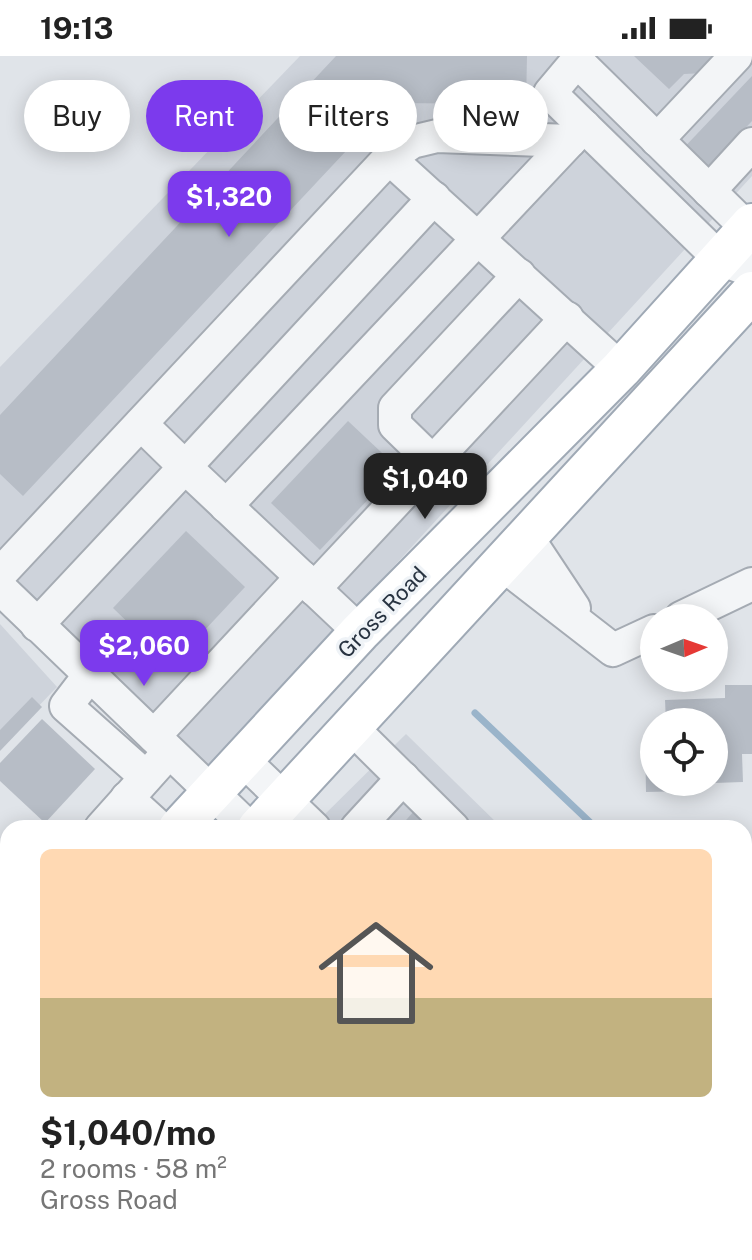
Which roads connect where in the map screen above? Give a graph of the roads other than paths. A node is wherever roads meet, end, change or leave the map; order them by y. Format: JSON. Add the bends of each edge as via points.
{"nodes":[{"id":1,"x":736,"y":56,"type":"edge"},
{"id":2,"x":575,"y":58,"type":"edge"},
{"id":3,"x":577,"y":134,"type":"junction"},
{"id":4,"x":657,"y":140,"type":"junction"},
{"id":5,"x":752,"y":144,"type":"edge"},
{"id":6,"x":389,"y":158,"type":"junction"},
{"id":7,"x":709,"y":191,"type":"junction"},
{"id":8,"x":434,"y":198,"type":"junction"},
{"id":9,"x":478,"y":239,"type":"junction"},
{"id":10,"x":745,"y":244,"type":"edge"},
{"id":11,"x":519,"y":275,"type":"junction"},
{"id":12,"x":752,"y":292,"type":"edge"},
{"id":13,"x":567,"y":318,"type":"junction"},
{"id":14,"x":608,"y":382,"type":"junction"},
{"id":15,"x":141,"y":424,"type":"junction"},
{"id":16,"x":433,"y":462,"type":"junction"},
{"id":17,"x":185,"y":467,"type":"junction"},
{"id":18,"x":226,"y":506,"type":"junction"},
{"id":19,"x":514,"y":550,"type":"junction"},
{"id":20,"x":0,"y":574,"type":"edge"},
{"id":21,"x":308,"y":583,"type":"junction"},
{"id":22,"x":752,"y":584,"type":"edge"},
{"id":23,"x":0,"y":588,"type":"edge"},
{"id":24,"x":710,"y":604,"type":"edge"},
{"id":25,"x":37,"y":625,"type":"junction"},
{"id":26,"x":360,"y":632,"type":"junction"},
{"id":27,"x":640,"y":637,"type":"edge"},
{"id":28,"x":89,"y":676,"type":"junction"},
{"id":29,"x":351,"y":727,"type":"junction"},
{"id":30,"x":162,"y":744,"type":"junction"},
{"id":31,"x":242,"y":759,"type":"junction"},
{"id":32,"x":403,"y":778,"type":"junction"},
{"id":33,"x":136,"y":788,"type":"junction"},
{"id":34,"x":211,"y":792,"type":"junction"},
{"id":35,"x":271,"y":814,"type":"edge"},
{"id":36,"x":108,"y":820,"type":"edge"},
{"id":37,"x":155,"y":820,"type":"edge"},
{"id":38,"x":186,"y":820,"type":"edge"},
{"id":39,"x":241,"y":820,"type":"edge"},
{"id":40,"x":364,"y":820,"type":"edge"},
{"id":41,"x":445,"y":820,"type":"edge"}],
"edges":[{"from":1,"to":4,"type":"street"},
{"from":2,"to":3,"type":"street","via":[[550,93]]},
{"from":2,"to":4,"type":"street"},
{"from":3,"to":6,"type":"street","via":[[437,136],[412,142]]},
{"from":3,"to":9,"type":"street"},
{"from":3,"to":10,"type":"street"},
{"from":4,"to":7,"type":"street"},
{"from":5,"to":7,"type":"street"},
{"from":6,"to":8,"type":"street"},
{"from":6,"to":15,"type":"street"},
{"from":7,"to":10,"type":"street"},
{"from":8,"to":9,"type":"street"},
{"from":8,"to":17,"type":"street"},
{"from":9,"to":11,"type":"street"},
{"from":9,"to":18,"type":"street"},
{"from":10,"to":14,"type":"main road","name":"Gross Road"},
{"from":11,"to":13,"type":"street"},
{"from":11,"to":16,"type":"street","via":[[395,408],[395,425]]},
{"from":12,"to":19,"type":"main road"},
{"from":13,"to":14,"type":"street"},
{"from":13,"to":16,"type":"street"},
{"from":14,"to":19,"type":"main road","via":[[572,454],[505,528],[497,555]]},
{"from":14,"to":26,"type":"main road","name":"Gross Road"},
{"from":15,"to":17,"type":"street"},
{"from":15,"to":20,"type":"street"},
{"from":16,"to":21,"type":"street"},
{"from":17,"to":18,"type":"street"},
{"from":17,"to":25,"type":"street"},
{"from":18,"to":21,"type":"street"},
{"from":19,"to":27,"type":"street","via":[[613,650]]},
{"from":19,"to":29,"type":"main road"},
{"from":21,"to":26,"type":"street"},
{"from":21,"to":30,"type":"street"},
{"from":22,"to":24,"type":"street"},
{"from":23,"to":25,"type":"street"},
{"from":25,"to":28,"type":"street"},
{"from":26,"to":31,"type":"main road","name":"Gross Road"},
{"from":28,"to":30,"type":"street"},
{"from":28,"to":33,"type":"street","via":[[66,706]]},
{"from":29,"to":32,"type":"street"},
{"from":29,"to":35,"type":"main road"},
{"from":30,"to":33,"type":"street"},
{"from":30,"to":34,"type":"street"},
{"from":31,"to":34,"type":"main road","name":"Gross Road"},
{"from":31,"to":35,"type":"street"},
{"from":32,"to":40,"type":"street"},
{"from":32,"to":41,"type":"street"},
{"from":33,"to":36,"type":"street"},
{"from":33,"to":37,"type":"street"},
{"from":34,"to":38,"type":"main road","name":"Gross Road"},
{"from":34,"to":39,"type":"street"}]}
